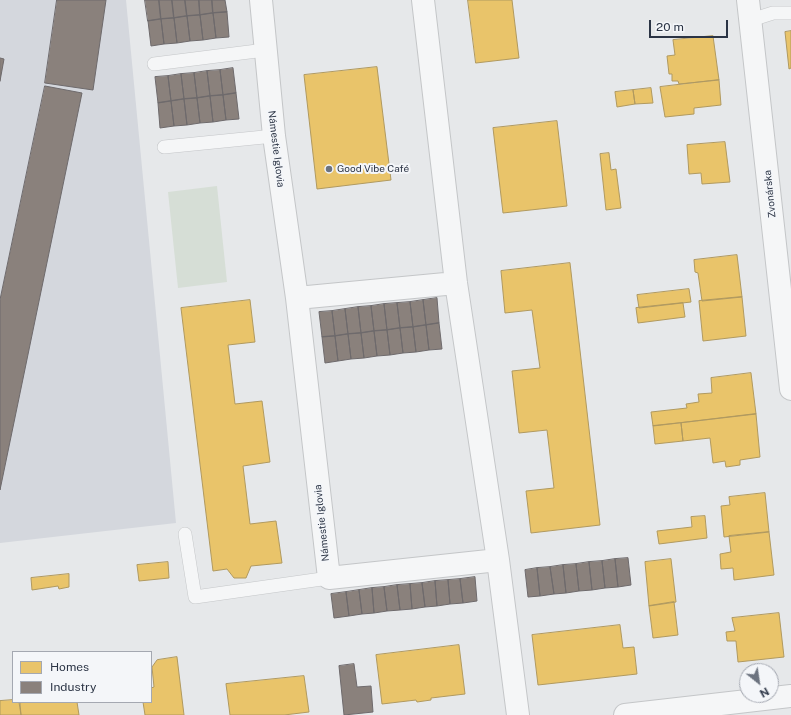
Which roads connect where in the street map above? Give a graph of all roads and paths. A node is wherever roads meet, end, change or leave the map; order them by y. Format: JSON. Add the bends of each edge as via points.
{"nodes":[{"id":1,"x":261,"y":0,"type":"edge"},
{"id":2,"x":423,"y":0,"type":"edge"},
{"id":3,"x":750,"y":10,"type":"edge"},
{"id":4,"x":791,"y":12,"type":"edge"},
{"id":5,"x":266,"y":50,"type":"junction"},
{"id":6,"x":154,"y":64,"type":"dead end"},
{"id":7,"x":274,"y":136,"type":"junction"},
{"id":8,"x":164,"y":147,"type":"dead end"},
{"id":9,"x":456,"y":283,"type":"junction"},
{"id":10,"x":297,"y":298,"type":"junction"},
{"id":11,"x":791,"y":389,"type":"edge"},
{"id":12,"x":185,"y":534,"type":"dead end"},
{"id":13,"x":498,"y":560,"type":"junction"},
{"id":14,"x":329,"y":578,"type":"junction"},
{"id":15,"x":791,"y":696,"type":"edge"},
{"id":16,"x":518,"y":715,"type":"edge"},
{"id":17,"x":625,"y":715,"type":"edge"}],
"edges":[{"from":1,"to":5,"type":"street","name":"Námestie Iglovia"},
{"from":2,"to":9,"type":"street"},
{"from":3,"to":4,"type":"lane"},
{"from":3,"to":11,"type":"street","name":"Zvonárska"},
{"from":5,"to":6,"type":"lane"},
{"from":5,"to":7,"type":"street","name":"Námestie Iglovia"},
{"from":7,"to":8,"type":"lane"},
{"from":7,"to":10,"type":"street","name":"Námestie Iglovia"},
{"from":9,"to":10,"type":"street"},
{"from":9,"to":13,"type":"street"},
{"from":10,"to":14,"type":"street","name":"Námestie Iglovia"},
{"from":12,"to":14,"type":"lane","via":[[195,597]]},
{"from":13,"to":14,"type":"street"},
{"from":13,"to":16,"type":"street"},
{"from":15,"to":17,"type":"street"}]}
